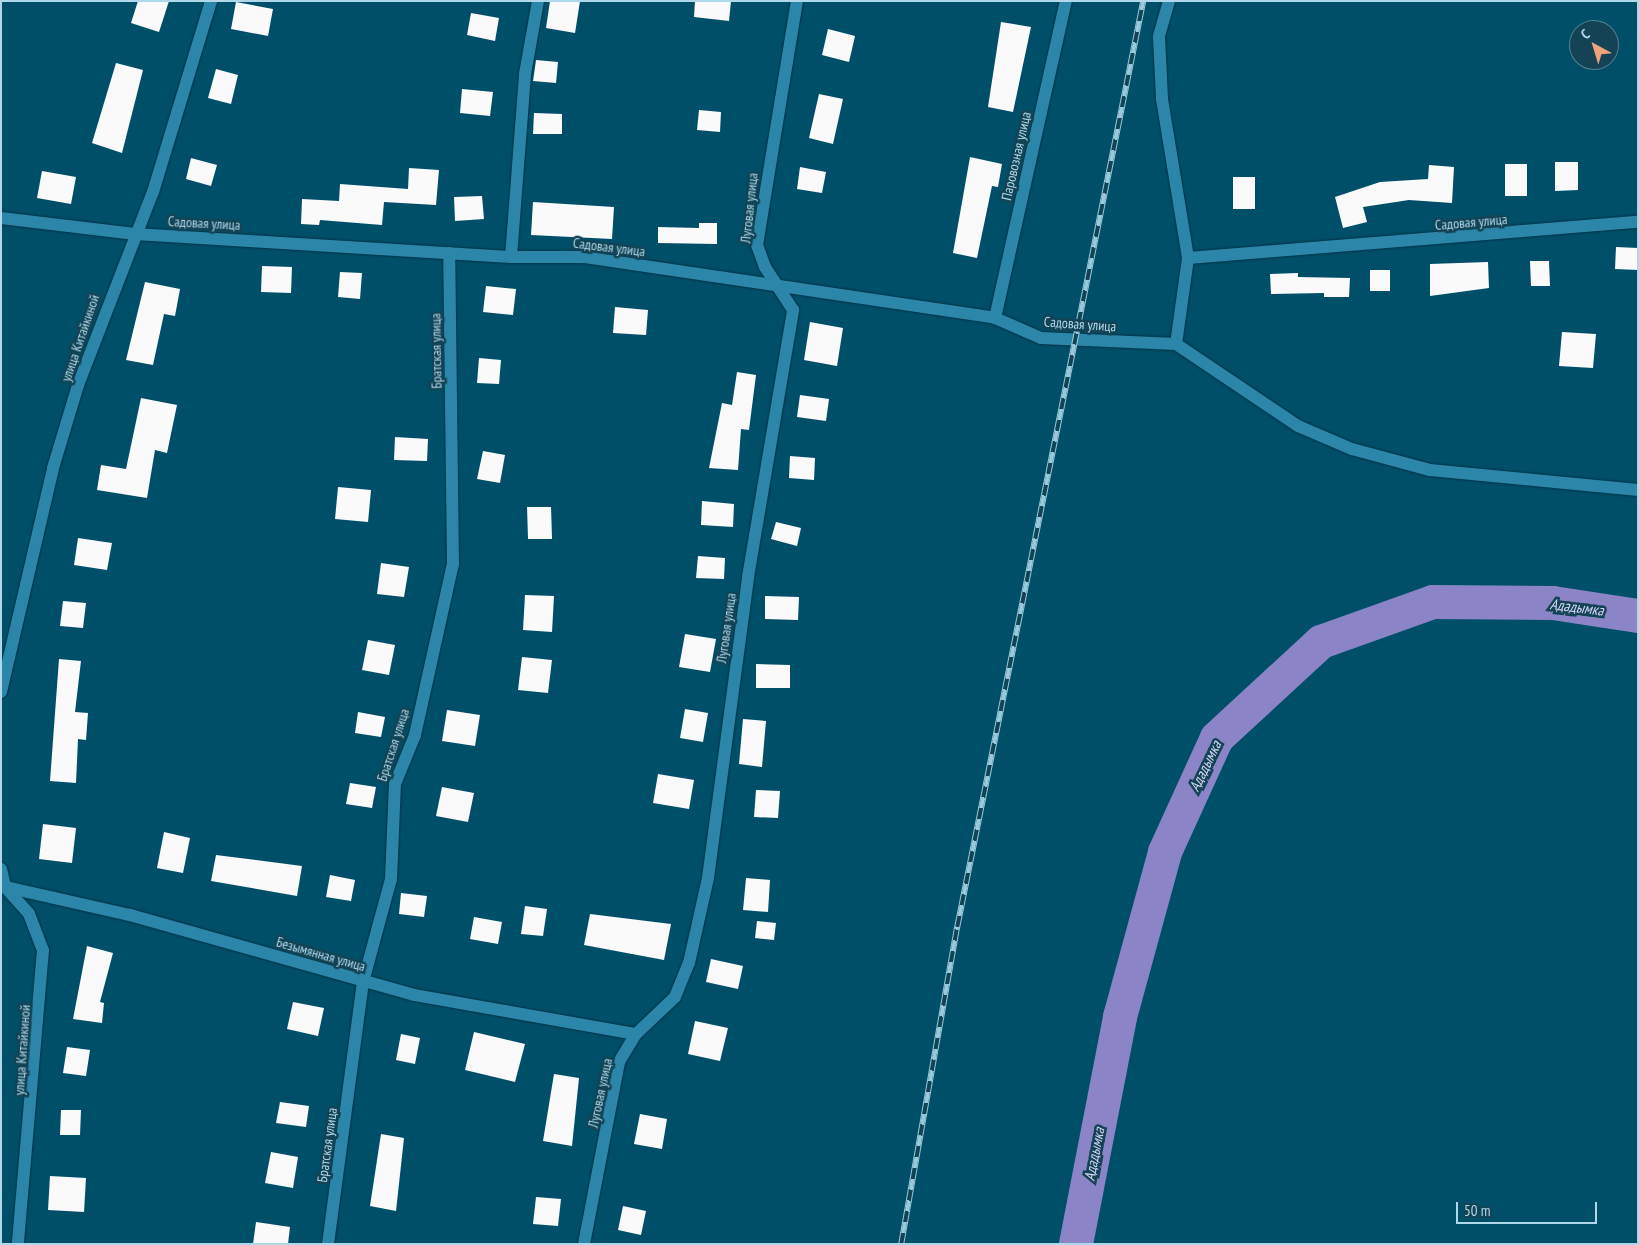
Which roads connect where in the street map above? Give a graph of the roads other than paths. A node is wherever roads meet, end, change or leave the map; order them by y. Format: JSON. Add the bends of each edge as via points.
{"nodes":[{"id":1,"x":211,"y":1,"type":"edge"},
{"id":2,"x":538,"y":1,"type":"edge"},
{"id":3,"x":797,"y":1,"type":"edge"},
{"id":4,"x":1066,"y":1,"type":"edge"},
{"id":5,"x":1169,"y":1,"type":"edge"},
{"id":6,"x":1,"y":218,"type":"edge"},
{"id":7,"x":1638,"y":222,"type":"edge"},
{"id":8,"x":135,"y":234,"type":"junction"},
{"id":9,"x":449,"y":253,"type":"junction"},
{"id":10,"x":511,"y":257,"type":"junction"},
{"id":11,"x":1188,"y":258,"type":"junction"},
{"id":12,"x":782,"y":289,"type":"junction"},
{"id":13,"x":995,"y":318,"type":"junction"},
{"id":14,"x":1176,"y":344,"type":"junction"},
{"id":15,"x":1638,"y":490,"type":"edge"},
{"id":16,"x":1,"y":692,"type":"edge"},
{"id":17,"x":1,"y":869,"type":"edge"},
{"id":18,"x":3,"y":887,"type":"edge"},
{"id":19,"x":363,"y":982,"type":"junction"},
{"id":20,"x":636,"y":1034,"type":"junction"},
{"id":21,"x":18,"y":1244,"type":"edge"},
{"id":22,"x":328,"y":1244,"type":"edge"},
{"id":23,"x":584,"y":1244,"type":"edge"}],
"edges":[{"from":1,"to":8,"type":"street","name":"улица Китайкиной","via":[[154,192]]},
{"from":2,"to":10,"type":"street","via":[[525,74]]},
{"from":3,"to":12,"type":"street","name":"Луговая улица","via":[[757,245],[765,267]]},
{"from":4,"to":13,"type":"street","name":"Паровозная улица"},
{"from":5,"to":11,"type":"street","via":[[1159,37],[1162,99]]},
{"from":6,"to":8,"type":"street","name":"Садовая улица"},
{"from":7,"to":11,"type":"street","name":"Садовая улица"},
{"from":8,"to":9,"type":"street","name":"Садовая улица"},
{"from":8,"to":16,"type":"street","name":"улица Китайкиной","via":[[102,314],[53,468]]},
{"from":9,"to":10,"type":"street","name":"Садовая улица"},
{"from":9,"to":19,"type":"street","name":"Братская улица","via":[[453,564],[415,735],[395,784],[392,880]]},
{"from":10,"to":12,"type":"street","name":"Садовая улица","via":[[584,256]]},
{"from":11,"to":14,"type":"street"},
{"from":12,"to":13,"type":"street","name":"Садовая улица"},
{"from":12,"to":20,"type":"street","name":"Луговая улица","via":[[794,310],[748,577],[698,931],[675,997],[658,1018]]},
{"from":13,"to":14,"type":"street","name":"Садовая улица","via":[[1041,338]]},
{"from":14,"to":15,"type":"street","via":[[1298,426],[1352,449],[1430,470]]},
{"from":17,"to":18,"type":"street","name":"улица Китайкиной"},
{"from":18,"to":19,"type":"street","name":"Безымянная улица","via":[[130,915]]},
{"from":18,"to":21,"type":"street","name":"улица Китайкиной","via":[[29,914],[43,950]]},
{"from":19,"to":20,"type":"street","name":"Безымянная улица","via":[[414,995]]},
{"from":19,"to":22,"type":"street","name":"Братская улица"},
{"from":20,"to":23,"type":"street","name":"Луговая улица","via":[[619,1062]]}]}
